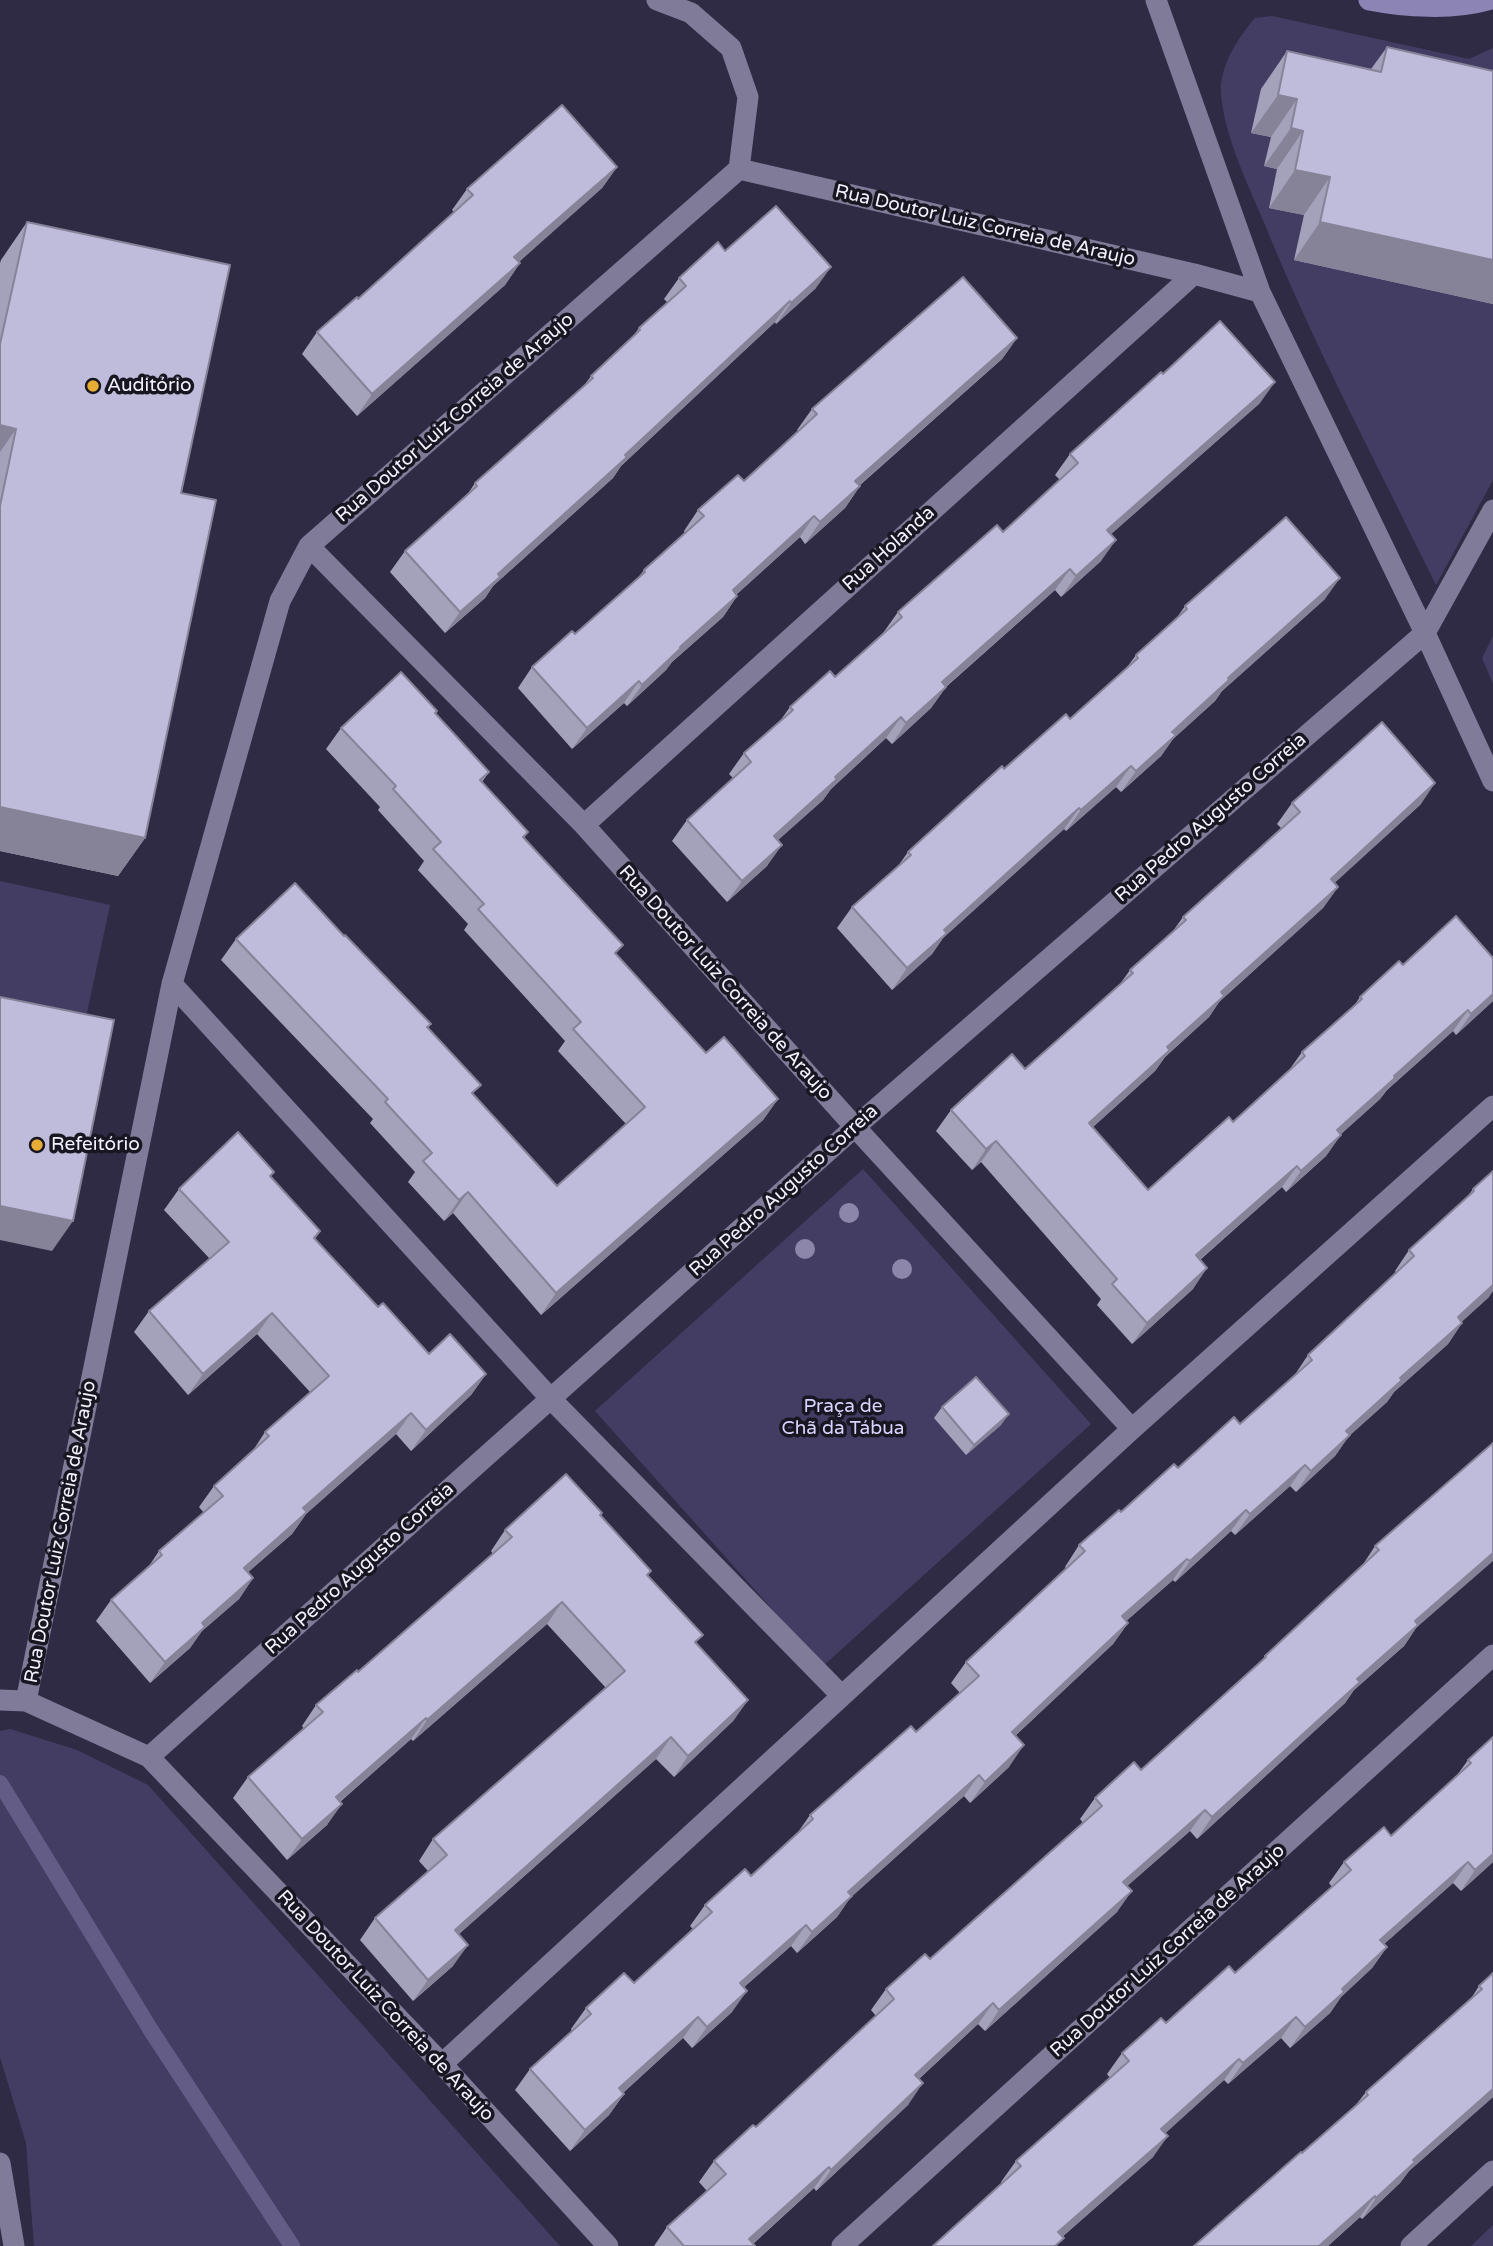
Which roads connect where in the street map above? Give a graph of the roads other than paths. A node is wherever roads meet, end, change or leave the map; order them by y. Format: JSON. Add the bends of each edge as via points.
{"nodes":[{"id":1,"x":657,"y":0,"type":"edge"},
{"id":2,"x":1156,"y":0,"type":"edge"},
{"id":3,"x":1369,"y":0,"type":"edge"},
{"id":4,"x":1488,"y":0,"type":"edge"},
{"id":5,"x":739,"y":169,"type":"junction"},
{"id":6,"x":1194,"y":274,"type":"junction"},
{"id":7,"x":1260,"y":292,"type":"junction"},
{"id":8,"x":1493,"y":510,"type":"edge"},
{"id":9,"x":309,"y":546,"type":"junction"},
{"id":10,"x":1425,"y":633,"type":"junction"},
{"id":11,"x":1493,"y":781,"type":"edge"},
{"id":12,"x":584,"y":825,"type":"junction"},
{"id":13,"x":172,"y":984,"type":"junction"},
{"id":14,"x":1493,"y":1106,"type":"edge"},
{"id":15,"x":855,"y":1127,"type":"junction"},
{"id":16,"x":551,"y":1399,"type":"junction"},
{"id":17,"x":1132,"y":1429,"type":"junction"},
{"id":18,"x":1493,"y":1655,"type":"edge"},
{"id":19,"x":842,"y":1696,"type":"junction"},
{"id":20,"x":0,"y":1700,"type":"edge"},
{"id":21,"x":26,"y":1701,"type":"junction"},
{"id":22,"x":149,"y":1757,"type":"junction"},
{"id":23,"x":442,"y":2064,"type":"junction"},
{"id":24,"x":0,"y":2163,"type":"edge"},
{"id":25,"x":1493,"y":2171,"type":"edge"},
{"id":26,"x":8,"y":2234,"type":"edge"},
{"id":27,"x":608,"y":2246,"type":"edge"},
{"id":28,"x":842,"y":2246,"type":"edge"},
{"id":29,"x":1411,"y":2246,"type":"edge"}],
"edges":[{"from":1,"to":5,"type":"street","via":[[691,13],[732,48],[748,97]]},
{"from":2,"to":7,"type":"street"},
{"from":3,"to":4,"type":"street","via":[[1397,6],[1472,5]]},
{"from":5,"to":6,"type":"street","name":"Rua Doutor Luiz Correia de Araujo"},
{"from":5,"to":9,"type":"street","name":"Rua Doutor Luiz Correia de Araujo"},
{"from":6,"to":7,"type":"street","name":"Rua Doutor Luiz Correia de Araujo"},
{"from":6,"to":12,"type":"street","name":"Rua Holanda"},
{"from":7,"to":10,"type":"street"},
{"from":8,"to":10,"type":"street"},
{"from":9,"to":12,"type":"street","name":"Rua Doutor Luiz Correia de Araujo"},
{"from":9,"to":13,"type":"street","name":"Rua Doutor Luiz Correia de Araujo","via":[[281,601]]},
{"from":10,"to":11,"type":"street"},
{"from":10,"to":15,"type":"street","name":"Rua Pedro Augusto Correia"},
{"from":12,"to":15,"type":"street","name":"Rua Doutor Luiz Correia de Araujo"},
{"from":13,"to":16,"type":"street"},
{"from":13,"to":21,"type":"street","name":"Rua Doutor Luiz Correia de Araujo"},
{"from":14,"to":17,"type":"street"},
{"from":15,"to":16,"type":"street","name":"Rua Pedro Augusto Correia"},
{"from":15,"to":17,"type":"street","name":"Rua Doutor Luiz Correia de Araujo"},
{"from":16,"to":19,"type":"street"},
{"from":16,"to":22,"type":"street","name":"Rua Pedro Augusto Correia"},
{"from":17,"to":19,"type":"street"},
{"from":18,"to":28,"type":"street","name":"Rua Doutor Luiz Correia de Araujo"},
{"from":19,"to":23,"type":"street"},
{"from":20,"to":21,"type":"street"},
{"from":21,"to":22,"type":"street","name":"Rua Doutor Luiz Correia de Araujo"},
{"from":22,"to":23,"type":"street","name":"Rua Doutor Luiz Correia de Araujo"},
{"from":23,"to":27,"type":"street","name":"Rua Doutor Luiz Correia de Araujo"},
{"from":24,"to":26,"type":"street"},
{"from":25,"to":29,"type":"street"}]}
